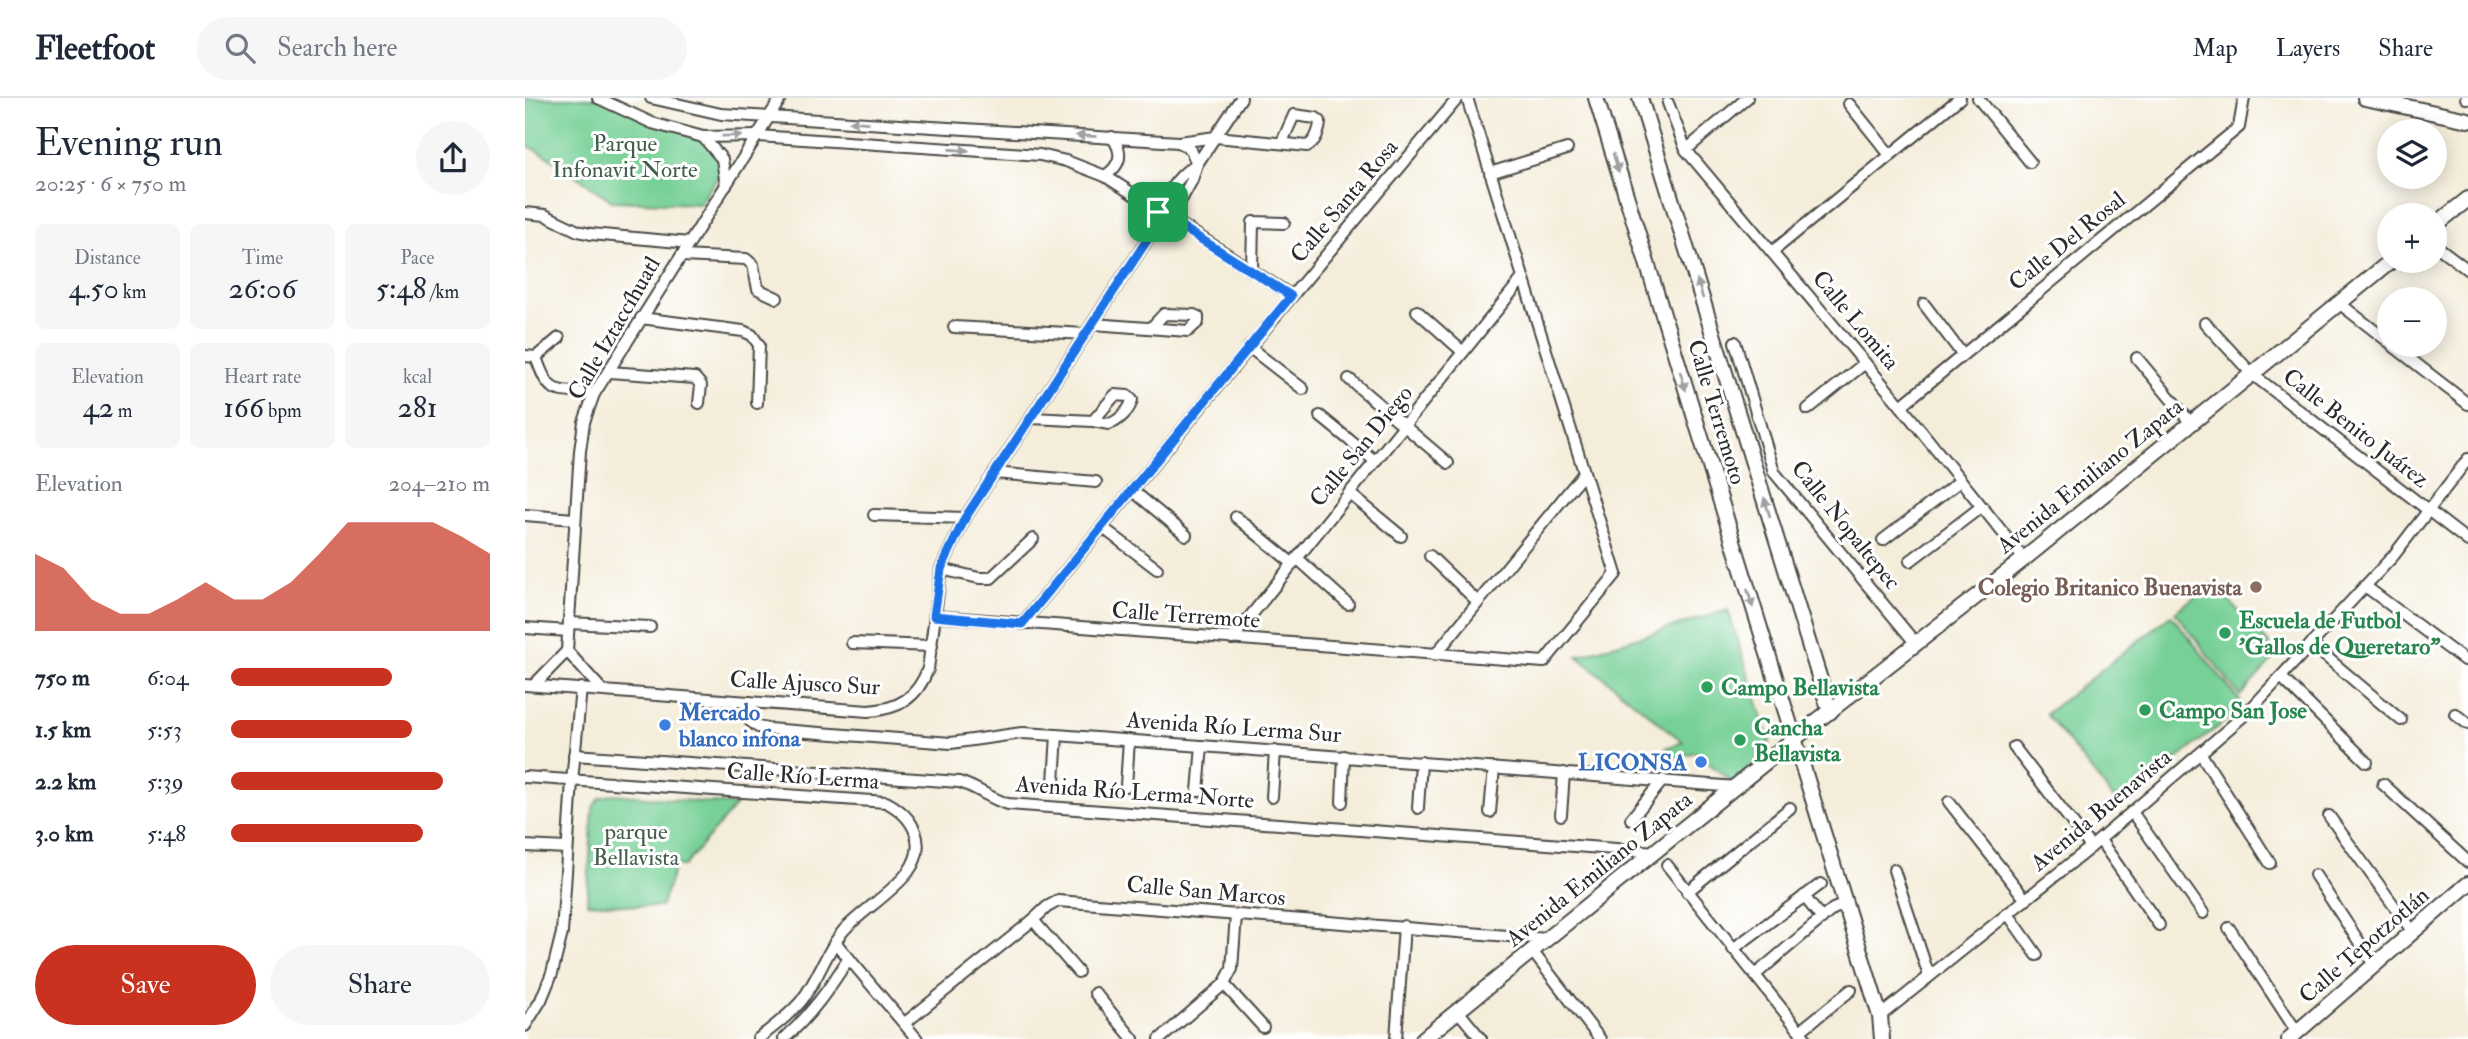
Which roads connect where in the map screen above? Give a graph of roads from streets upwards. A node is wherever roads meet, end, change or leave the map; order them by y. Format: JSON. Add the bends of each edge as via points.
{"nodes":[{"id":1,"x":598,"y":98,"type":"edge"},
{"id":2,"x":651,"y":98,"type":"edge"},
{"id":3,"x":781,"y":98,"type":"edge"},
{"id":4,"x":1241,"y":98,"type":"edge"},
{"id":5,"x":1458,"y":98,"type":"edge"},
{"id":6,"x":1467,"y":98,"type":"edge"},
{"id":7,"x":1596,"y":98,"type":"edge"},
{"id":8,"x":1640,"y":98,"type":"edge"},
{"id":9,"x":1747,"y":98,"type":"edge"},
{"id":10,"x":1960,"y":98,"type":"edge"},
{"id":11,"x":1978,"y":98,"type":"edge"},
{"id":12,"x":2244,"y":98,"type":"edge"},
{"id":13,"x":2371,"y":99,"type":"edge"},
{"id":14,"x":1668,"y":103,"type":"dead end"},
{"id":15,"x":1849,"y":104,"type":"dead end"},
{"id":16,"x":768,"y":117,"type":"junction"},
{"id":17,"x":2468,"y":120,"type":"edge"},
{"id":18,"x":758,"y":136,"type":"junction"},
{"id":19,"x":703,"y":137,"type":"junction"},
{"id":20,"x":1112,"y":137,"type":"junction"},
{"id":21,"x":1216,"y":137,"type":"junction"},
{"id":22,"x":1179,"y":142,"type":"junction"},
{"id":23,"x":1282,"y":142,"type":"dead end"},
{"id":24,"x":1567,"y":149,"type":"dead end"},
{"id":25,"x":1686,"y":150,"type":"junction"},
{"id":26,"x":1890,"y":155,"type":"junction"},
{"id":27,"x":2030,"y":162,"type":"dead end"},
{"id":28,"x":1197,"y":164,"type":"junction"},
{"id":29,"x":1490,"y":173,"type":"junction"},
{"id":30,"x":1105,"y":176,"type":"junction"},
{"id":31,"x":726,"y":186,"type":"junction"},
{"id":32,"x":2468,"y":199,"type":"edge"},
{"id":33,"x":1158,"y":212,"type":"junction"},
{"id":34,"x":525,"y":213,"type":"edge"},
{"id":35,"x":2447,"y":216,"type":"edge"},
{"id":36,"x":1171,"y":218,"type":"junction"},
{"id":37,"x":1284,"y":223,"type":"dead end"},
{"id":38,"x":1155,"y":228,"type":"junction"},
{"id":39,"x":690,"y":243,"type":"junction"},
{"id":40,"x":1772,"y":252,"type":"junction"},
{"id":41,"x":2447,"y":254,"type":"edge"},
{"id":42,"x":682,"y":256,"type":"junction"},
{"id":43,"x":2468,"y":270,"type":"edge"},
{"id":44,"x":1252,"y":271,"type":"junction"},
{"id":45,"x":2377,"y":272,"type":"edge"},
{"id":46,"x":1522,"y":279,"type":"junction"},
{"id":47,"x":1291,"y":296,"type":"junction"},
{"id":48,"x":777,"y":298,"type":"dead end"},
{"id":49,"x":2339,"y":303,"type":"junction"},
{"id":50,"x":1924,"y":304,"type":"dead end"},
{"id":51,"x":1417,"y":312,"type":"dead end"},
{"id":52,"x":641,"y":318,"type":"junction"},
{"id":53,"x":2205,"y":323,"type":"dead end"},
{"id":54,"x":1093,"y":324,"type":"junction"},
{"id":55,"x":954,"y":327,"type":"dead end"},
{"id":56,"x":1151,"y":328,"type":"dead end"},
{"id":57,"x":2377,"y":332,"type":"edge"},
{"id":58,"x":1086,"y":334,"type":"junction"},
{"id":59,"x":559,"y":338,"type":"dead end"},
{"id":60,"x":1735,"y":342,"type":"dead end"},
{"id":61,"x":1249,"y":347,"type":"junction"},
{"id":62,"x":1463,"y":352,"type":"junction"},
{"id":63,"x":1962,"y":354,"type":"junction"},
{"id":64,"x":531,"y":357,"type":"edge"},
{"id":65,"x":2409,"y":357,"type":"edge"},
{"id":66,"x":2137,"y":358,"type":"dead end"},
{"id":67,"x":1865,"y":363,"type":"junction"},
{"id":68,"x":609,"y":372,"type":"junction"},
{"id":69,"x":2252,"y":374,"type":"junction"},
{"id":70,"x":1349,"y":379,"type":"dead end"},
{"id":71,"x":1303,"y":389,"type":"dead end"},
{"id":72,"x":594,"y":394,"type":"junction"},
{"id":73,"x":699,"y":403,"type":"dead end"},
{"id":74,"x":757,"y":403,"type":"dead end"},
{"id":75,"x":2468,"y":404,"type":"edge"},
{"id":76,"x":1901,"y":406,"type":"junction"},
{"id":77,"x":1808,"y":409,"type":"dead end"},
{"id":78,"x":1320,"y":416,"type":"dead end"},
{"id":79,"x":1032,"y":418,"type":"junction"},
{"id":80,"x":1094,"y":421,"type":"junction"},
{"id":81,"x":2191,"y":423,"type":"junction"},
{"id":82,"x":1404,"y":425,"type":"junction"},
{"id":83,"x":2468,"y":459,"type":"edge"},
{"id":84,"x":1375,"y":461,"type":"junction"},
{"id":85,"x":1448,"y":463,"type":"dead end"},
{"id":86,"x":994,"y":473,"type":"junction"},
{"id":87,"x":1584,"y":473,"type":"junction"},
{"id":88,"x":1960,"y":481,"type":"junction"},
{"id":89,"x":1097,"y":482,"type":"dead end"},
{"id":90,"x":1132,"y":490,"type":"junction"},
{"id":91,"x":1349,"y":493,"type":"junction"},
{"id":92,"x":1981,"y":507,"type":"junction"},
{"id":93,"x":2428,"y":510,"type":"junction"},
{"id":94,"x":525,"y":515,"type":"edge"},
{"id":95,"x":874,"y":515,"type":"dead end"},
{"id":96,"x":1236,"y":517,"type":"dead end"},
{"id":97,"x":965,"y":518,"type":"junction"},
{"id":98,"x":574,"y":519,"type":"junction"},
{"id":99,"x":1102,"y":527,"type":"junction"},
{"id":100,"x":1186,"y":535,"type":"dead end"},
{"id":101,"x":1401,"y":536,"type":"dead end"},
{"id":102,"x":1033,"y":539,"type":"dead end"},
{"id":103,"x":1883,"y":540,"type":"dead end"},
{"id":104,"x":2468,"y":541,"type":"edge"},
{"id":105,"x":1430,"y":556,"type":"dead end"},
{"id":106,"x":2024,"y":559,"type":"junction"},
{"id":107,"x":1295,"y":561,"type":"junction"},
{"id":108,"x":1910,"y":561,"type":"dead end"},
{"id":109,"x":941,"y":569,"type":"junction"},
{"id":110,"x":1157,"y":569,"type":"dead end"},
{"id":111,"x":2365,"y":586,"type":"junction"},
{"id":112,"x":1478,"y":602,"type":"junction"},
{"id":113,"x":1349,"y":604,"type":"dead end"},
{"id":114,"x":934,"y":616,"type":"junction"},
{"id":115,"x":1022,"y":624,"type":"junction"},
{"id":116,"x":569,"y":627,"type":"junction"},
{"id":117,"x":650,"y":627,"type":"dead end"},
{"id":118,"x":525,"y":628,"type":"edge"},
{"id":119,"x":1232,"y":639,"type":"junction"},
{"id":120,"x":852,"y":643,"type":"dead end"},
{"id":121,"x":2311,"y":644,"type":"junction"},
{"id":122,"x":1917,"y":645,"type":"junction"},
{"id":123,"x":932,"y":646,"type":"junction"},
{"id":124,"x":567,"y":651,"type":"junction"},
{"id":125,"x":1435,"y":655,"type":"junction"},
{"id":126,"x":2464,"y":660,"type":"dead end"},
{"id":127,"x":2281,"y":677,"type":"junction"},
{"id":128,"x":530,"y":685,"type":"edge"},
{"id":129,"x":581,"y":688,"type":"junction"},
{"id":130,"x":602,"y":690,"type":"junction"},
{"id":131,"x":749,"y":702,"type":"junction"},
{"id":132,"x":1830,"y":712,"type":"junction"},
{"id":133,"x":2455,"y":714,"type":"dead end"},
{"id":134,"x":2401,"y":720,"type":"dead end"},
{"id":135,"x":2468,"y":724,"type":"edge"},
{"id":136,"x":1057,"y":735,"type":"junction"},
{"id":137,"x":1794,"y":739,"type":"junction"},
{"id":138,"x":1129,"y":740,"type":"junction"},
{"id":139,"x":1202,"y":746,"type":"junction"},
{"id":140,"x":2014,"y":747,"type":"dead end"},
{"id":141,"x":1275,"y":751,"type":"junction"},
{"id":142,"x":2201,"y":754,"type":"junction"},
{"id":143,"x":574,"y":755,"type":"junction"},
{"id":144,"x":1345,"y":756,"type":"junction"},
{"id":145,"x":1421,"y":762,"type":"junction"},
{"id":146,"x":2367,"y":762,"type":"dead end"},
{"id":147,"x":1494,"y":768,"type":"junction"},
{"id":148,"x":1565,"y":773,"type":"junction"},
{"id":149,"x":525,"y":777,"type":"edge"},
{"id":150,"x":1663,"y":780,"type":"junction"},
{"id":151,"x":572,"y":781,"type":"junction"},
{"id":152,"x":1054,"y":782,"type":"dead end"},
{"id":153,"x":2383,"y":784,"type":"dead end"},
{"id":154,"x":1126,"y":786,"type":"dead end"},
{"id":155,"x":1737,"y":788,"type":"junction"},
{"id":156,"x":1198,"y":791,"type":"dead end"},
{"id":157,"x":1272,"y":797,"type":"dead end"},
{"id":158,"x":1342,"y":802,"type":"dead end"},
{"id":159,"x":1949,"y":802,"type":"dead end"},
{"id":160,"x":1418,"y":807,"type":"dead end"},
{"id":161,"x":1790,"y":808,"type":"dead end"},
{"id":162,"x":1490,"y":812,"type":"dead end"},
{"id":163,"x":2132,"y":812,"type":"junction"},
{"id":164,"x":1561,"y":815,"type":"dead end"},
{"id":165,"x":2329,"y":816,"type":"dead end"},
{"id":166,"x":1631,"y":819,"type":"dead end"},
{"id":167,"x":2095,"y":843,"type":"junction"},
{"id":168,"x":525,"y":846,"type":"edge"},
{"id":169,"x":567,"y":848,"type":"junction"},
{"id":170,"x":1656,"y":852,"type":"junction"},
{"id":171,"x":2468,"y":862,"type":"edge"},
{"id":172,"x":2270,"y":863,"type":"dead end"},
{"id":173,"x":1667,"y":865,"type":"dead end"},
{"id":174,"x":1894,"y":870,"type":"dead end"},
{"id":175,"x":2315,"y":876,"type":"dead end"},
{"id":176,"x":1821,"y":884,"type":"dead end"},
{"id":177,"x":2468,"y":884,"type":"edge"},
{"id":178,"x":1687,"y":892,"type":"junction"},
{"id":179,"x":1804,"y":896,"type":"junction"},
{"id":180,"x":2026,"y":900,"type":"junction"},
{"id":181,"x":1845,"y":904,"type":"junction"},
{"id":182,"x":2203,"y":913,"type":"dead end"},
{"id":183,"x":2008,"y":914,"type":"junction"},
{"id":184,"x":1236,"y":915,"type":"junction"},
{"id":185,"x":1822,"y":919,"type":"junction"},
{"id":186,"x":1033,"y":920,"type":"junction"},
{"id":187,"x":2159,"y":925,"type":"dead end"},
{"id":188,"x":1404,"y":926,"type":"junction"},
{"id":189,"x":2229,"y":928,"type":"dead end"},
{"id":190,"x":2413,"y":932,"type":"junction"},
{"id":191,"x":1547,"y":939,"type":"junction"},
{"id":192,"x":835,"y":942,"type":"junction"},
{"id":193,"x":1733,"y":949,"type":"junction"},
{"id":194,"x":1532,"y":951,"type":"junction"},
{"id":195,"x":2037,"y":955,"type":"dead end"},
{"id":196,"x":849,"y":958,"type":"junction"},
{"id":197,"x":2375,"y":966,"type":"junction"},
{"id":198,"x":1078,"y":972,"type":"dead end"},
{"id":199,"x":1755,"y":975,"type":"junction"},
{"id":200,"x":1929,"y":976,"type":"junction"},
{"id":201,"x":1224,"y":984,"type":"junction"},
{"id":202,"x":1851,"y":990,"type":"dead end"},
{"id":203,"x":1095,"y":993,"type":"dead end"},
{"id":204,"x":1458,"y":1011,"type":"junction"},
{"id":205,"x":1880,"y":1016,"type":"junction"},
{"id":206,"x":905,"y":1023,"type":"junction"},
{"id":207,"x":525,"y":1026,"type":"edge"},
{"id":208,"x":1263,"y":1027,"type":"dead end"},
{"id":209,"x":1803,"y":1035,"type":"edge"},
{"id":210,"x":2293,"y":1036,"type":"edge"},
{"id":211,"x":1165,"y":1038,"type":"edge"},
{"id":212,"x":758,"y":1039,"type":"edge"},
{"id":213,"x":784,"y":1039,"type":"edge"},
{"id":214,"x":917,"y":1039,"type":"edge"},
{"id":215,"x":1133,"y":1039,"type":"edge"},
{"id":216,"x":1396,"y":1039,"type":"edge"},
{"id":217,"x":1423,"y":1039,"type":"edge"},
{"id":218,"x":1481,"y":1039,"type":"edge"},
{"id":219,"x":1600,"y":1039,"type":"edge"},
{"id":220,"x":1882,"y":1039,"type":"edge"}],
"edges":[{"from":1,"to":19,"type":"street","via":[[652,123]]},
{"from":2,"to":16,"type":"street","via":[[722,114]]},
{"from":3,"to":16,"type":"street","name":"Calle Iztaccíhuatl"},
{"from":4,"to":21,"type":"street"},
{"from":5,"to":47,"type":"street","name":"Calle Santa Rosa"},
{"from":6,"to":29,"type":"street","name":"Calle Terremote"},
{"from":7,"to":137,"type":"street","name":"Calle Terremoto","one_way":true},
{"from":132,"to":8,"type":"street","name":"Calle Terremoto","one_way":true},
{"from":9,"to":25,"type":"street"},
{"from":10,"to":26,"type":"street"},
{"from":11,"to":27,"type":"street"},
{"from":12,"to":63,"type":"street","name":"Calle Del Rosal","via":[[2239,127]]},
{"from":13,"to":17,"type":"street"},
{"from":14,"to":25,"type":"street","name":"Calle Lomita"},
{"from":15,"to":26,"type":"street"},
{"from":16,"to":18,"type":"street","name":"Calle Iztaccíhuatl"},
{"from":20,"to":16,"type":"street","one_way":true},
{"from":19,"to":18,"type":"street","one_way":true},
{"from":18,"to":30,"type":"street","one_way":true,"via":[[1040,155]]},
{"from":18,"to":31,"type":"street","name":"Calle Iztaccíhuatl"},
{"from":19,"to":31,"type":"street","via":[[722,159]]},
{"from":20,"to":22,"type":"street"},
{"from":20,"to":30,"type":"street","via":[[1120,158]]},
{"from":21,"to":22,"type":"street"},
{"from":21,"to":23,"type":"street"},
{"from":21,"to":28,"type":"street"},
{"from":22,"to":28,"type":"street","via":[[1191,150]]},
{"from":24,"to":29,"type":"street"},
{"from":25,"to":40,"type":"street","name":"Calle Lomita"},
{"from":26,"to":40,"type":"street"},
{"from":28,"to":33,"type":"street","via":[[1183,172]]},
{"from":28,"to":36,"type":"street"},
{"from":29,"to":46,"type":"street","name":"Calle Terremote"},
{"from":30,"to":33,"type":"street"},
{"from":31,"to":39,"type":"street","name":"Calle Iztaccíhuatl"},
{"from":32,"to":35,"type":"street"},
{"from":33,"to":36,"type":"street"},
{"from":33,"to":38,"type":"street"},
{"from":34,"to":39,"type":"street","via":[[545,215],[591,234]]},
{"from":36,"to":38,"type":"street"},
{"from":36,"to":44,"type":"street"},
{"from":37,"to":44,"type":"street","via":[[1253,222]]},
{"from":38,"to":54,"type":"street","name":"Calle Ajusco Sur"},
{"from":39,"to":42,"type":"street","name":"Calle Iztaccíhuatl"},
{"from":40,"to":67,"type":"street","name":"Calle Lomita"},
{"from":41,"to":43,"type":"street"},
{"from":42,"to":48,"type":"street","via":[[746,259],[753,265],[758,289]]},
{"from":42,"to":52,"type":"street","name":"Calle Iztaccíhuatl"},
{"from":44,"to":47,"type":"street"},
{"from":45,"to":49,"type":"street","name":"Avenida Emiliano Zapata"},
{"from":46,"to":62,"type":"street","name":"Calle San Diego"},
{"from":46,"to":87,"type":"street","name":"Calle Terremote"},
{"from":47,"to":61,"type":"street","name":"Calle Santa Rosa"},
{"from":49,"to":57,"type":"street"},
{"from":49,"to":69,"type":"street","name":"Avenida Emiliano Zapata"},
{"from":50,"to":63,"type":"street"},
{"from":51,"to":62,"type":"street"},
{"from":52,"to":68,"type":"street","name":"Calle Iztaccíhuatl"},
{"from":52,"to":74,"type":"street","via":[[752,335],[759,345]]},
{"from":53,"to":69,"type":"street","name":"Calle Benito Juárez"},
{"from":54,"to":56,"type":"street"},
{"from":54,"to":58,"type":"street","name":"Calle Ajusco Sur"},
{"from":55,"to":58,"type":"street"},
{"from":58,"to":79,"type":"street","name":"Calle Ajusco Sur"},
{"from":59,"to":64,"type":"street"},
{"from":60,"to":122,"type":"street","name":"Calle Nopaltepec","via":[[1774,472]]},
{"from":61,"to":71,"type":"street"},
{"from":61,"to":90,"type":"street","name":"Calle Santa Rosa"},
{"from":62,"to":82,"type":"street","name":"Calle San Diego"},
{"from":63,"to":76,"type":"street","name":"Calle Del Rosal"},
{"from":64,"to":72,"type":"street","via":[[552,389]]},
{"from":65,"to":75,"type":"street"},
{"from":66,"to":81,"type":"street"},
{"from":67,"to":76,"type":"street","name":"Calle Lomita"},
{"from":67,"to":77,"type":"street"},
{"from":68,"to":72,"type":"street","name":"Calle Iztaccíhuatl"},
{"from":68,"to":73,"type":"street","via":[[695,378],[701,385]]},
{"from":69,"to":81,"type":"street","name":"Avenida Emiliano Zapata"},
{"from":69,"to":93,"type":"street","name":"Calle Benito Juárez"},
{"from":70,"to":82,"type":"street"},
{"from":72,"to":98,"type":"street","name":"Calle Iztaccíhuatl","via":[[580,451]]},
{"from":76,"to":88,"type":"street","name":"Calle Lomita"},
{"from":78,"to":84,"type":"street"},
{"from":79,"to":80,"type":"street"},
{"from":79,"to":86,"type":"street","name":"Calle Ajusco Sur"},
{"from":80,"to":80,"type":"street","via":[[1115,423],[1132,400],[1115,396]]},
{"from":81,"to":106,"type":"street","name":"Avenida Emiliano Zapata"},
{"from":82,"to":84,"type":"street","name":"Calle San Diego"},
{"from":82,"to":85,"type":"street"},
{"from":83,"to":93,"type":"street","name":"Avenida Buenavista"},
{"from":84,"to":91,"type":"street","name":"Calle San Diego"},
{"from":86,"to":89,"type":"street"},
{"from":86,"to":97,"type":"street","name":"Calle Ajusco Sur"},
{"from":87,"to":112,"type":"street"},
{"from":87,"to":125,"type":"street","name":"Calle Terremote","via":[[1616,574],[1544,663]]},
{"from":88,"to":92,"type":"street","name":"Calle Lomita"},
{"from":88,"to":103,"type":"street"},
{"from":90,"to":99,"type":"street","name":"Calle Santa Rosa"},
{"from":90,"to":100,"type":"street"},
{"from":91,"to":101,"type":"street"},
{"from":91,"to":107,"type":"street","name":"Calle San Diego"},
{"from":92,"to":106,"type":"street","name":"Calle Lomita"},
{"from":92,"to":108,"type":"street"},
{"from":93,"to":104,"type":"street","name":"Calle Benito Juárez"},
{"from":93,"to":111,"type":"street","name":"Avenida Buenavista"},
{"from":94,"to":98,"type":"street"},
{"from":95,"to":97,"type":"street"},
{"from":96,"to":107,"type":"street"},
{"from":97,"to":109,"type":"street","name":"Calle Ajusco Sur"},
{"from":98,"to":116,"type":"street","name":"Calle Iztaccíhuatl"},
{"from":99,"to":110,"type":"street"},
{"from":99,"to":115,"type":"street","name":"Calle Santa Rosa"},
{"from":102,"to":109,"type":"street","via":[[991,578]]},
{"from":105,"to":112,"type":"street"},
{"from":106,"to":122,"type":"street","name":"Avenida Emiliano Zapata"},
{"from":107,"to":113,"type":"street"},
{"from":107,"to":119,"type":"street","name":"Calle San Diego"},
{"from":109,"to":114,"type":"street","name":"Calle Ajusco Sur"},
{"from":111,"to":121,"type":"street","name":"Avenida Buenavista"},
{"from":111,"to":126,"type":"street"},
{"from":112,"to":125,"type":"street"},
{"from":114,"to":115,"type":"street","name":"Calle Terremote"},
{"from":114,"to":123,"type":"street","name":"Calle Ajusco Sur"},
{"from":115,"to":119,"type":"street","name":"Calle Terremote"},
{"from":116,"to":117,"type":"street"},
{"from":116,"to":118,"type":"street"},
{"from":116,"to":124,"type":"street","name":"Calle Iztaccíhuatl"},
{"from":119,"to":125,"type":"street","name":"Calle Terremote"},
{"from":120,"to":123,"type":"street"},
{"from":121,"to":127,"type":"street","name":"Avenida Buenavista"},
{"from":121,"to":134,"type":"street"},
{"from":122,"to":132,"type":"street","name":"Avenida Emiliano Zapata"},
{"from":123,"to":131,"type":"street","name":"Calle Ajusco Sur","via":[[924,681],[896,707],[868,711]]},
{"from":124,"to":128,"type":"street"},
{"from":124,"to":130,"type":"street"},
{"from":127,"to":142,"type":"street","name":"Avenida Buenavista"},
{"from":127,"to":146,"type":"street"},
{"from":128,"to":129,"type":"street","name":"Calle Ajusco Sur"},
{"from":129,"to":130,"type":"street","name":"Calle Ajusco Sur"},
{"from":129,"to":143,"type":"street"},
{"from":130,"to":131,"type":"street","name":"Calle Ajusco Sur"},
{"from":131,"to":136,"type":"street","name":"Avenida Río Lerma Sur","via":[[749,720],[768,729],[951,743],[1023,733]]},
{"from":132,"to":137,"type":"street","name":"Avenida Emiliano Zapata"},
{"from":133,"to":135,"type":"street"},
{"from":136,"to":138,"type":"street","name":"Avenida Río Lerma Sur"},
{"from":136,"to":152,"type":"street"},
{"from":137,"to":155,"type":"street","name":"Avenida Emiliano Zapata"},
{"from":137,"to":181,"type":"street","name":"Calle Terremoto"},
{"from":138,"to":139,"type":"street","name":"Avenida Río Lerma Sur"},
{"from":138,"to":154,"type":"street"},
{"from":139,"to":141,"type":"street","name":"Avenida Río Lerma Sur"},
{"from":139,"to":156,"type":"street"},
{"from":140,"to":167,"type":"street"},
{"from":141,"to":144,"type":"street","name":"Avenida Río Lerma Sur"},
{"from":141,"to":157,"type":"street"},
{"from":142,"to":163,"type":"street","name":"Avenida Buenavista"},
{"from":142,"to":172,"type":"street"},
{"from":143,"to":151,"type":"street"},
{"from":143,"to":170,"type":"street","name":"Avenida Río Lerma Norte","via":[[959,782],[1008,804]]},
{"from":144,"to":145,"type":"street","name":"Avenida Río Lerma Sur"},
{"from":144,"to":158,"type":"street"},
{"from":145,"to":147,"type":"street","name":"Avenida Río Lerma Sur"},
{"from":145,"to":160,"type":"street"},
{"from":147,"to":148,"type":"street","name":"Avenida Río Lerma Sur"},
{"from":147,"to":162,"type":"street"},
{"from":148,"to":150,"type":"street","name":"Avenida Río Lerma Sur"},
{"from":148,"to":164,"type":"street"},
{"from":149,"to":151,"type":"street","name":"Calle Río Lerma"},
{"from":150,"to":155,"type":"street","name":"Avenida Río Lerma Sur"},
{"from":150,"to":166,"type":"street"},
{"from":151,"to":169,"type":"street"},
{"from":151,"to":192,"type":"street","name":"Calle Río Lerma","via":[[886,802],[900,809],[916,831],[917,852],[909,872]]},
{"from":153,"to":171,"type":"street"},
{"from":155,"to":170,"type":"street","name":"Avenida Emiliano Zapata"},
{"from":159,"to":180,"type":"street"},
{"from":161,"to":178,"type":"street"},
{"from":163,"to":167,"type":"street","name":"Avenida Buenavista"},
{"from":163,"to":182,"type":"street"},
{"from":165,"to":190,"type":"street"},
{"from":167,"to":180,"type":"street","name":"Avenida Buenavista"},
{"from":167,"to":187,"type":"street"},
{"from":168,"to":169,"type":"street"},
{"from":169,"to":207,"type":"street","via":[[562,933],[552,973]]},
{"from":170,"to":191,"type":"street","name":"Avenida Emiliano Zapata"},
{"from":173,"to":178,"type":"street"},
{"from":174,"to":200,"type":"street"},
{"from":175,"to":197,"type":"street"},
{"from":176,"to":179,"type":"street"},
{"from":177,"to":190,"type":"street","name":"Calle Tepotzotlán"},
{"from":178,"to":193,"type":"street"},
{"from":179,"to":185,"type":"street"},
{"from":179,"to":193,"type":"street"},
{"from":180,"to":183,"type":"street","name":"Avenida Buenavista"},
{"from":181,"to":185,"type":"street"},
{"from":181,"to":205,"type":"street","name":"Calle Terremoto"},
{"from":183,"to":195,"type":"street"},
{"from":183,"to":200,"type":"street","name":"Avenida Buenavista"},
{"from":184,"to":186,"type":"street","name":"Calle San Marcos","via":[[1058,901]]},
{"from":184,"to":188,"type":"street","name":"Calle San Marcos"},
{"from":184,"to":201,"type":"street","via":[[1232,969]]},
{"from":185,"to":199,"type":"street"},
{"from":186,"to":198,"type":"street"},
{"from":186,"to":206,"type":"street","name":"Calle San Marcos"},
{"from":188,"to":191,"type":"street","name":"Calle San Marcos"},
{"from":188,"to":216,"type":"street"},
{"from":189,"to":210,"type":"street"},
{"from":190,"to":197,"type":"street","name":"Calle Tepotzotlán"},
{"from":191,"to":194,"type":"street","name":"Avenida Emiliano Zapata"},
{"from":192,"to":196,"type":"street"},
{"from":192,"to":212,"type":"street","name":"Calle Río Lerma","via":[[803,998]]},
{"from":193,"to":199,"type":"street"},
{"from":194,"to":204,"type":"street","name":"Avenida Emiliano Zapata"},
{"from":194,"to":219,"type":"street"},
{"from":196,"to":206,"type":"street"},
{"from":196,"to":213,"type":"street","via":[[821,1002]]},
{"from":197,"to":210,"type":"street","name":"Calle Tepotzotlán"},
{"from":199,"to":209,"type":"street"},
{"from":200,"to":205,"type":"street","name":"Avenida Buenavista"},
{"from":201,"to":208,"type":"street"},
{"from":201,"to":211,"type":"street"},
{"from":202,"to":209,"type":"street"},
{"from":203,"to":215,"type":"street"},
{"from":204,"to":217,"type":"street","name":"Avenida Emiliano Zapata"},
{"from":204,"to":218,"type":"street"},
{"from":205,"to":220,"type":"street","name":"Calle Terremoto"},
{"from":206,"to":214,"type":"street"}]}
